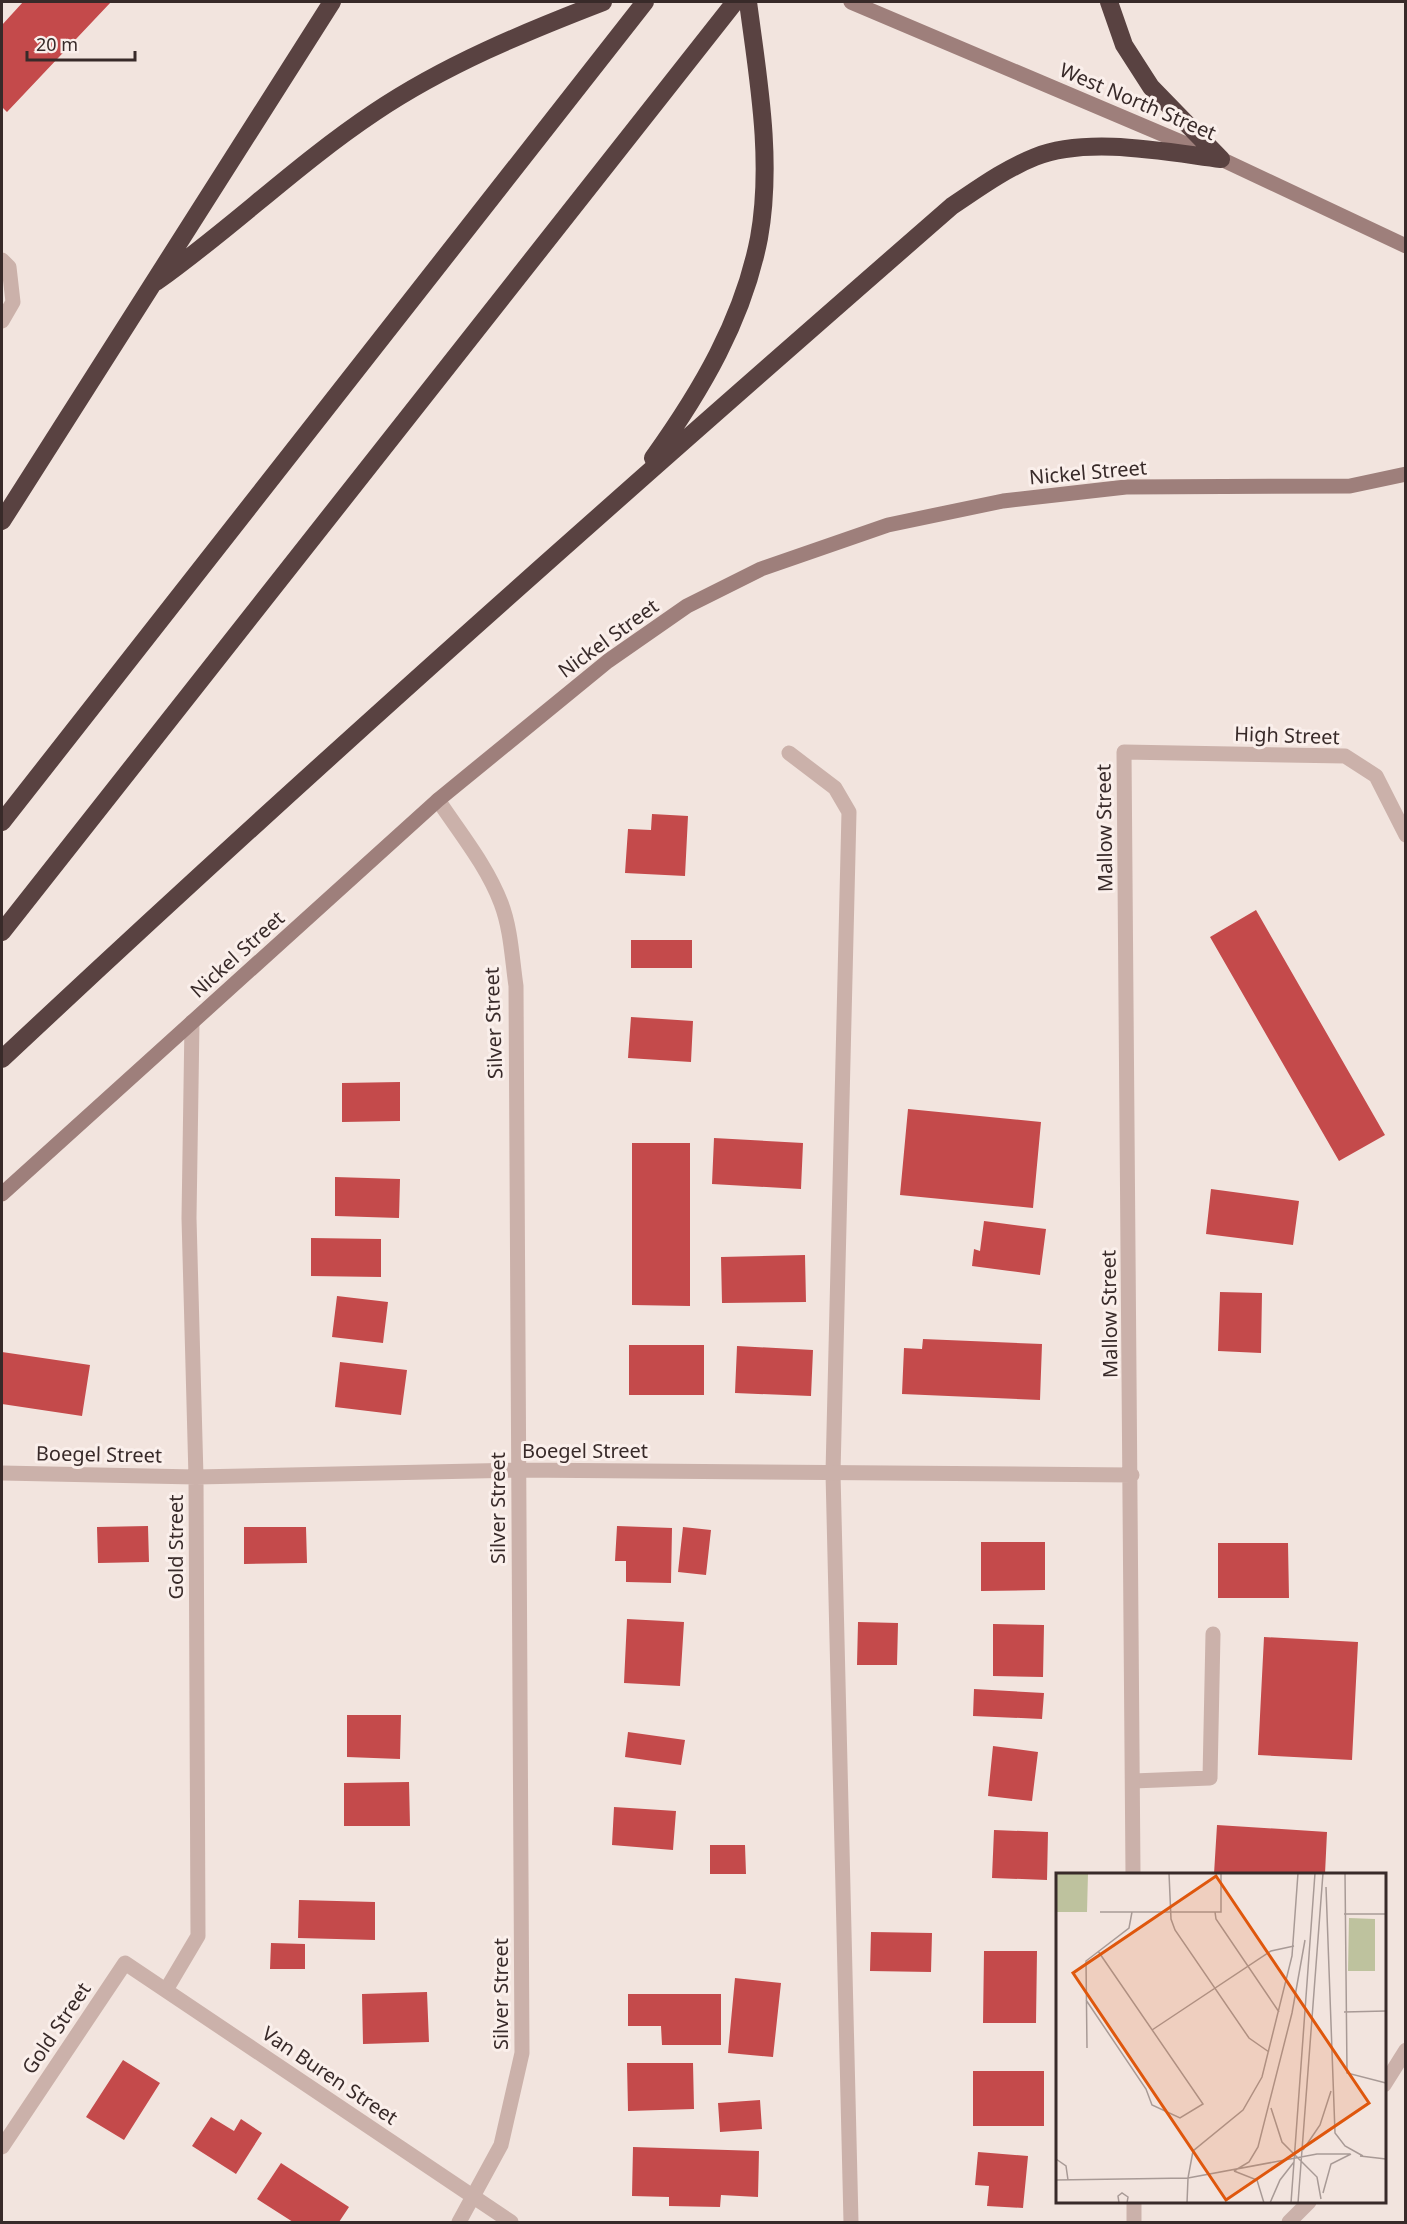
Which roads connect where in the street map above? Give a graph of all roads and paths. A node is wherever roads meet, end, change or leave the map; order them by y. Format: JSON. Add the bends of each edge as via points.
{"nodes":[{"id":1,"x":332,"y":2,"type":"edge"},
{"id":2,"x":603,"y":2,"type":"edge"},
{"id":3,"x":645,"y":2,"type":"edge"},
{"id":4,"x":735,"y":2,"type":"edge"},
{"id":5,"x":748,"y":2,"type":"edge"},
{"id":6,"x":851,"y":2,"type":"edge"},
{"id":7,"x":1109,"y":2,"type":"edge"},
{"id":8,"x":1221,"y":159,"type":"junction"},
{"id":9,"x":1406,"y":246,"type":"edge"},
{"id":10,"x":2,"y":260,"type":"edge"},
{"id":11,"x":150,"y":287,"type":"junction"},
{"id":12,"x":2,"y":321,"type":"edge"},
{"id":13,"x":1406,"y":474,"type":"edge"},
{"id":14,"x":634,"y":484,"type":"junction"},
{"id":15,"x":2,"y":520,"type":"edge"},
{"id":16,"x":1124,"y":752,"type":"joint"},
{"id":17,"x":789,"y":753,"type":"dead end"},
{"id":18,"x":438,"y":800,"type":"junction"},
{"id":19,"x":2,"y":822,"type":"edge"},
{"id":20,"x":1406,"y":836,"type":"edge"},
{"id":21,"x":2,"y":932,"type":"edge"},
{"id":22,"x":192,"y":1022,"type":"junction"},
{"id":23,"x":2,"y":1059,"type":"edge"},
{"id":24,"x":2,"y":1194,"type":"edge"},
{"id":25,"x":518,"y":1470,"type":"junction"},
{"id":26,"x":2,"y":1473,"type":"edge"},
{"id":27,"x":833,"y":1473,"type":"junction"},
{"id":28,"x":1132,"y":1475,"type":"junction"},
{"id":29,"x":196,"y":1477,"type":"junction"},
{"id":30,"x":1213,"y":1634,"type":"dead end"},
{"id":31,"x":1133,"y":1781,"type":"junction"},
{"id":32,"x":1133,"y":1873,"type":"edge"},
{"id":33,"x":125,"y":1963,"type":"joint"},
{"id":34,"x":166,"y":1990,"type":"junction"},
{"id":35,"x":1406,"y":2050,"type":"edge"},
{"id":36,"x":1386,"y":2082,"type":"edge"},
{"id":37,"x":2,"y":2147,"type":"edge"},
{"id":38,"x":473,"y":2197,"type":"junction"},
{"id":39,"x":1134,"y":2203,"type":"edge"},
{"id":40,"x":1308,"y":2203,"type":"edge"},
{"id":41,"x":459,"y":2223,"type":"edge"},
{"id":42,"x":511,"y":2223,"type":"edge"},
{"id":43,"x":851,"y":2223,"type":"edge"},
{"id":44,"x":1134,"y":2223,"type":"edge"},
{"id":45,"x":1289,"y":2223,"type":"edge"}],
"edges":[{"from":1,"to":11,"type":"highway"},
{"from":2,"to":11,"type":"highway","via":[[519,35],[435,76],[375,112],[297,168],[200,251]]},
{"from":3,"to":19,"type":"highway"},
{"from":4,"to":21,"type":"highway"},
{"from":5,"to":14,"type":"highway","via":[[764,136],[759,237],[725,341],[691,405]]},
{"from":6,"to":8,"type":"main road","name":"West North Street"},
{"from":7,"to":8,"type":"highway","via":[[1124,45],[1151,87]]},
{"from":8,"to":9,"type":"main road","name":"West North Street"},
{"from":8,"to":14,"type":"highway","via":[[1128,148],[1076,149],[1036,157],[990,180],[952,207]]},
{"from":10,"to":12,"type":"street","via":[[9,267],[13,302]]},
{"from":11,"to":15,"type":"highway"},
{"from":13,"to":18,"type":"main road","name":"Nickel Street","via":[[1350,486],[1126,487],[1003,501],[888,525],[761,569],[687,606],[608,661]]},
{"from":14,"to":23,"type":"highway"},
{"from":16,"to":20,"type":"street","name":"High Street","via":[[1345,756],[1376,776]]},
{"from":16,"to":28,"type":"street","name":"Mallow Street"},
{"from":17,"to":27,"type":"street","via":[[835,788],[849,812]]},
{"from":18,"to":22,"type":"main road","name":"Nickel Street"},
{"from":18,"to":25,"type":"street","name":"Silver Street","via":[[501,903],[511,944],[516,986]]},
{"from":22,"to":24,"type":"main road","name":"Nickel Street"},
{"from":22,"to":29,"type":"street","name":"Gold Street","via":[[189,1218]]},
{"from":25,"to":27,"type":"street","name":"Boegel Street"},
{"from":25,"to":29,"type":"street","name":"Boegel Street"},
{"from":25,"to":38,"type":"street","name":"Silver Street","via":[[522,2053],[501,2145]]},
{"from":26,"to":29,"type":"street","name":"Boegel Street"},
{"from":27,"to":28,"type":"street","name":"Boegel Street"},
{"from":27,"to":43,"type":"street"},
{"from":28,"to":31,"type":"street","name":"Mallow Street"},
{"from":29,"to":34,"type":"street","name":"Gold Street","via":[[198,1936]]},
{"from":30,"to":31,"type":"street","via":[[1210,1778]]},
{"from":31,"to":32,"type":"street","name":"Mallow Street"},
{"from":33,"to":34,"type":"street","name":"Van Buren Street"},
{"from":33,"to":37,"type":"street","name":"Gold Street"},
{"from":34,"to":38,"type":"street","name":"Van Buren Street"},
{"from":35,"to":36,"type":"street"},
{"from":38,"to":41,"type":"street","name":"Silver Street"},
{"from":38,"to":42,"type":"street","name":"Van Buren Street"},
{"from":39,"to":44,"type":"street"},
{"from":40,"to":45,"type":"street"}]}
